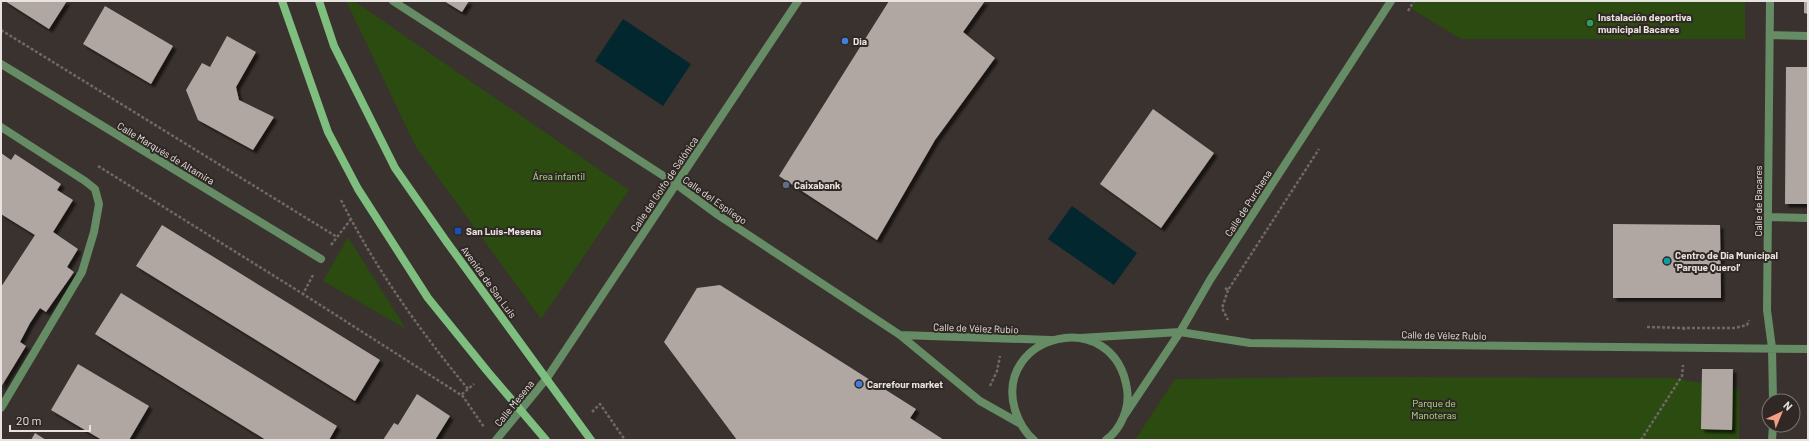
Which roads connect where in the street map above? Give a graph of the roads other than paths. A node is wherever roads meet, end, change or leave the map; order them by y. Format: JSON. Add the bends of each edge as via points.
{"nodes":[{"id":1,"x":282,"y":1,"type":"edge"},
{"id":2,"x":319,"y":1,"type":"edge"},
{"id":3,"x":393,"y":1,"type":"edge"},
{"id":4,"x":798,"y":1,"type":"edge"},
{"id":5,"x":1391,"y":1,"type":"edge"},
{"id":6,"x":1770,"y":1,"type":"edge"},
{"id":7,"x":1770,"y":35,"type":"junction"},
{"id":8,"x":1808,"y":36,"type":"edge"},
{"id":9,"x":1,"y":64,"type":"edge"},
{"id":10,"x":1,"y":127,"type":"edge"},
{"id":11,"x":676,"y":184,"type":"junction"},
{"id":12,"x":1768,"y":217,"type":"junction"},
{"id":13,"x":1808,"y":218,"type":"edge"},
{"id":14,"x":321,"y":259,"type":"road end"},
{"id":15,"x":1180,"y":332,"type":"junction"},
{"id":16,"x":900,"y":335,"type":"junction"},
{"id":17,"x":1080,"y":338,"type":"junction"},
{"id":18,"x":1051,"y":340,"type":"junction"},
{"id":19,"x":1772,"y":348,"type":"junction"},
{"id":20,"x":1808,"y":349,"type":"edge"},
{"id":21,"x":547,"y":378,"type":"junction"},
{"id":22,"x":1773,"y":393,"type":"edge"},
{"id":23,"x":1,"y":408,"type":"edge"},
{"id":24,"x":521,"y":409,"type":"junction"},
{"id":25,"x":1124,"y":416,"type":"junction"},
{"id":26,"x":1019,"y":423,"type":"junction"},
{"id":27,"x":1108,"y":439,"type":"edge"},
{"id":28,"x":496,"y":440,"type":"edge"},
{"id":29,"x":546,"y":440,"type":"edge"},
{"id":30,"x":591,"y":440,"type":"edge"},
{"id":31,"x":1034,"y":440,"type":"edge"}],
"edges":[{"from":1,"to":24,"type":"street","via":[[328,132],[358,189],[428,298]]},
{"from":2,"to":21,"type":"street","name":"Avenida de San Luis","via":[[334,46],[395,168]]},
{"from":3,"to":11,"type":"street","name":"Calle del Espliego"},
{"from":4,"to":11,"type":"street","name":"Calle del Golfo de Salónica"},
{"from":5,"to":15,"type":"street","name":"Calle de Purchena","via":[[1210,280]]},
{"from":6,"to":7,"type":"street","name":"Calle de Bacares"},
{"from":7,"to":8,"type":"street"},
{"from":7,"to":12,"type":"street","name":"Calle de Bacares"},
{"from":9,"to":14,"type":"street","name":"Calle Marqués de Altamira"},
{"from":10,"to":23,"type":"street","via":[[85,181],[95,190],[99,204],[82,272]]},
{"from":11,"to":16,"type":"street","name":"Calle del Espliego","via":[[718,215]]},
{"from":11,"to":21,"type":"street","name":"Calle del Golfo de Salónica"},
{"from":12,"to":13,"type":"street"},
{"from":12,"to":19,"type":"street","name":"Calle de Bacares","via":[[1767,310]]},
{"from":15,"to":17,"type":"street","name":"Calle de Vélez Rubio"},
{"from":15,"to":19,"type":"street","name":"Calle de Vélez Rubio","via":[[1250,343]]},
{"from":15,"to":25,"type":"street","name":"Calle de Purchena"},
{"from":16,"to":18,"type":"street","name":"Calle de Vélez Rubio"},
{"from":16,"to":26,"type":"street","name":"Calle del Espliego","via":[[980,401]]},
{"from":17,"to":18,"type":"street","name":"Calle de Vélez Rubio","via":[[1065,337]]},
{"from":17,"to":25,"type":"street","via":[[1099,345],[1115,358],[1125,376],[1128,396]]},
{"from":18,"to":26,"type":"street","via":[[1030,353],[1015,374],[1012,399]]},
{"from":19,"to":20,"type":"street","name":"Calle de Vélez Rubio"},
{"from":19,"to":22,"type":"street","name":"Calle de Bacares"},
{"from":21,"to":24,"type":"street","name":"Calle Mesena"},
{"from":21,"to":30,"type":"street","name":"Avenida de San Luis"},
{"from":24,"to":28,"type":"street","name":"Calle Mesena"},
{"from":24,"to":29,"type":"street"},
{"from":25,"to":27,"type":"street","name":"Calle de Purchena"},
{"from":26,"to":31,"type":"street"}]}
